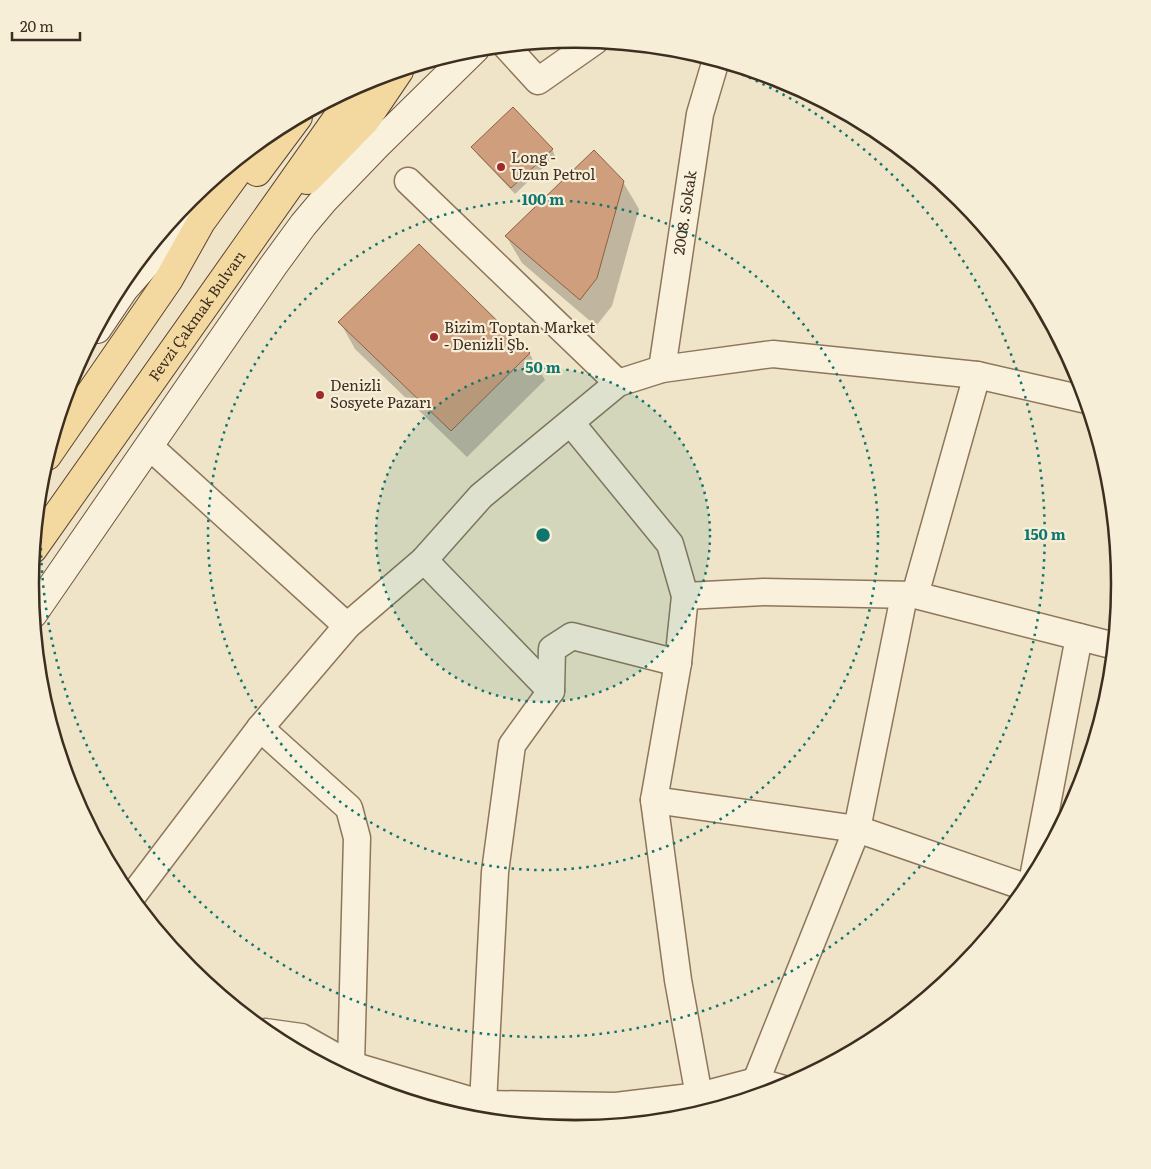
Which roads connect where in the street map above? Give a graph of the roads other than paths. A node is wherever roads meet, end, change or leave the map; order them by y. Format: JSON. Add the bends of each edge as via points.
{"nodes":[{"id":1,"x":584,"y":48,"type":"edge"},
{"id":2,"x":511,"y":51,"type":"edge"},
{"id":3,"x":464,"y":60,"type":"edge"},
{"id":4,"x":714,"y":66,"type":"edge"},
{"id":5,"x":392,"y":80,"type":"edge"},
{"id":6,"x":352,"y":97,"type":"edge"},
{"id":7,"x":365,"y":122,"type":"junction"},
{"id":8,"x":288,"y":131,"type":"edge"},
{"id":9,"x":244,"y":163,"type":"edge"},
{"id":10,"x":408,"y":180,"type":"dead end"},
{"id":11,"x":216,"y":187,"type":"edge"},
{"id":12,"x":303,"y":224,"type":"junction"},
{"id":13,"x":141,"y":270,"type":"edge"},
{"id":14,"x":230,"y":270,"type":"junction"},
{"id":15,"x":169,"y":279,"type":"junction"},
{"id":16,"x":662,"y":369,"type":"junction"},
{"id":17,"x":977,"y":375,"type":"junction"},
{"id":18,"x":618,"y":383,"type":"junction"},
{"id":19,"x":1079,"y":398,"type":"edge"},
{"id":20,"x":571,"y":423,"type":"junction"},
{"id":21,"x":59,"y":438,"type":"edge"},
{"id":22,"x":149,"y":446,"type":"junction"},
{"id":23,"x":41,"y":539,"type":"edge"},
{"id":24,"x":424,"y":560,"type":"junction"},
{"id":25,"x":910,"y":595,"type":"junction"},
{"id":26,"x":685,"y":596,"type":"junction"},
{"id":27,"x":40,"y":604,"type":"edge"},
{"id":28,"x":348,"y":626,"type":"junction"},
{"id":29,"x":1079,"y":637,"type":"junction"},
{"id":30,"x":1109,"y":644,"type":"edge"},
{"id":31,"x":678,"y":663,"type":"junction"},
{"id":32,"x":551,"y":691,"type":"junction"},
{"id":33,"x":260,"y":728,"type":"junction"},
{"id":34,"x":654,"y":800,"type":"junction"},
{"id":35,"x":857,"y":828,"type":"junction"},
{"id":36,"x":1037,"y":859,"type":"edge"},
{"id":37,"x":1020,"y":885,"type":"edge"},
{"id":38,"x":136,"y":892,"type":"edge"},
{"id":39,"x":283,"y":1034,"type":"edge"},
{"id":40,"x":351,"y":1065,"type":"junction"},
{"id":41,"x":756,"y":1081,"type":"junction"},
{"id":42,"x":769,"y":1085,"type":"edge"},
{"id":43,"x":410,"y":1092,"type":"edge"},
{"id":44,"x":483,"y":1104,"type":"junction"},
{"id":45,"x":704,"y":1104,"type":"edge"}],
"edges":[{"from":1,"to":2,"type":"street","via":[[538,80]]},
{"from":3,"to":12,"type":"main road"},
{"from":4,"to":16,"type":"street","name":"2008. Sokak","via":[[700,114]]},
{"from":5,"to":7,"type":"main road"},
{"from":6,"to":14,"type":"main road","name":"Fevzi Çakmak Bulvarı"},
{"from":7,"to":12,"type":"main road"},
{"from":7,"to":14,"type":"main road","via":[[291,195]]},
{"from":8,"to":15,"type":"main road"},
{"from":9,"to":15,"type":"main road","via":[[201,222]]},
{"from":10,"to":18,"type":"street"},
{"from":11,"to":13,"type":"main road"},
{"from":12,"to":22,"type":"main road"},
{"from":14,"to":23,"type":"main road","name":"Fevzi Çakmak Bulvarı"},
{"from":15,"to":21,"type":"main road"},
{"from":16,"to":17,"type":"street","via":[[773,354]]},
{"from":16,"to":18,"type":"street"},
{"from":17,"to":19,"type":"street"},
{"from":17,"to":25,"type":"street"},
{"from":18,"to":20,"type":"street"},
{"from":20,"to":24,"type":"street","via":[[481,496]]},
{"from":20,"to":26,"type":"street","via":[[670,544]]},
{"from":22,"to":27,"type":"main road"},
{"from":22,"to":28,"type":"street"},
{"from":24,"to":28,"type":"street"},
{"from":24,"to":32,"type":"street"},
{"from":25,"to":26,"type":"street","via":[[764,592]]},
{"from":25,"to":29,"type":"street"},
{"from":25,"to":35,"type":"street"},
{"from":26,"to":31,"type":"street"},
{"from":28,"to":33,"type":"street"},
{"from":29,"to":30,"type":"street"},
{"from":29,"to":36,"type":"street"},
{"from":31,"to":32,"type":"street","via":[[572,636],[552,649]]},
{"from":31,"to":34,"type":"street"},
{"from":32,"to":44,"type":"street","via":[[512,744],[495,872]]},
{"from":33,"to":38,"type":"street"},
{"from":33,"to":40,"type":"street","via":[[349,808],[357,838]]},
{"from":34,"to":35,"type":"street"},
{"from":34,"to":45,"type":"street","via":[[678,980]]},
{"from":35,"to":37,"type":"street"},
{"from":35,"to":41,"type":"street"},
{"from":39,"to":40,"type":"street","via":[[301,1037]]},
{"from":40,"to":43,"type":"street"},
{"from":41,"to":42,"type":"street"},
{"from":41,"to":45,"type":"street"},
{"from":43,"to":44,"type":"street"},
{"from":44,"to":45,"type":"street"}]}
